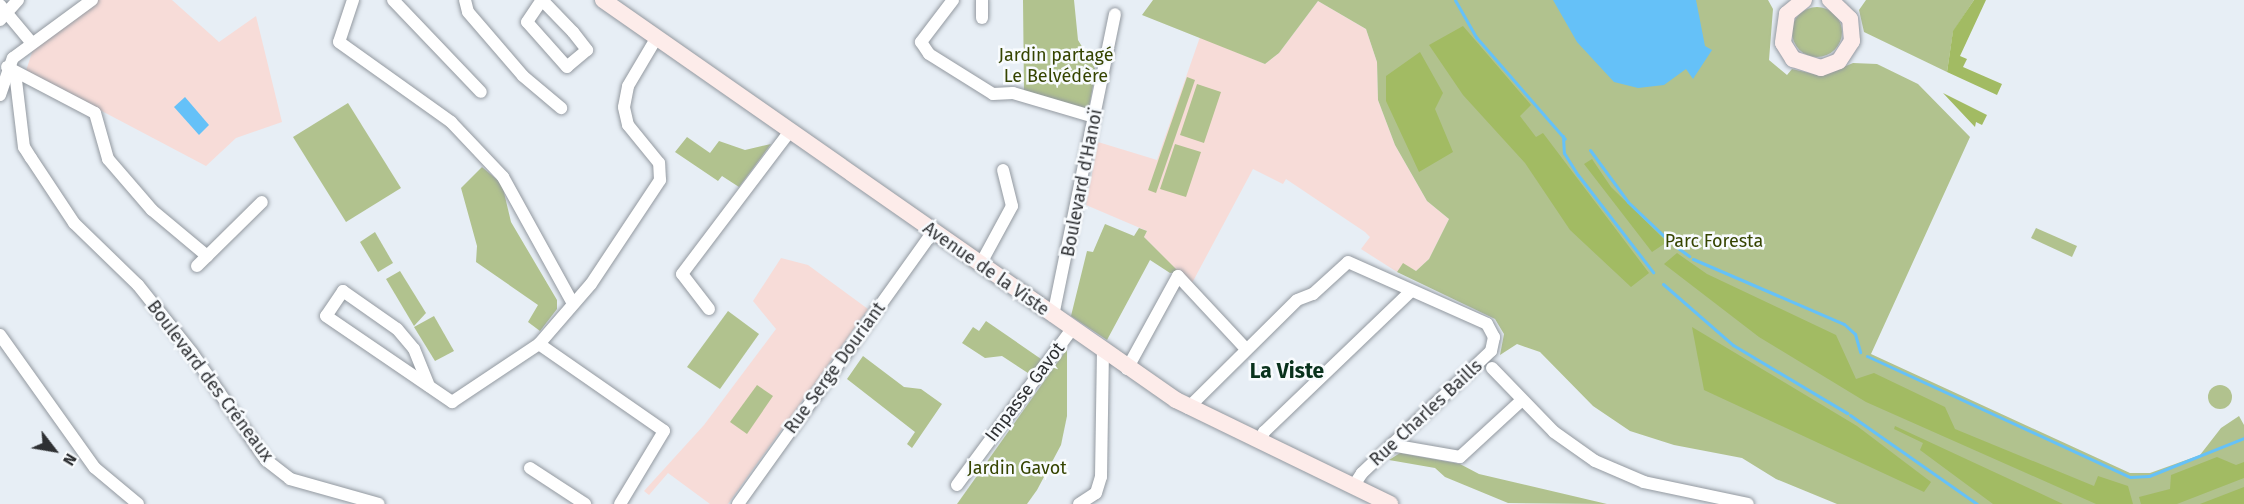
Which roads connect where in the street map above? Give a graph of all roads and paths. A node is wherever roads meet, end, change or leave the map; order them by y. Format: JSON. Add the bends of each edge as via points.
{"nodes":[{"id":1,"x":18,"y":0,"type":"edge"},
{"id":2,"x":92,"y":0,"type":"edge"},
{"id":3,"x":393,"y":0,"type":"edge"},
{"id":4,"x":465,"y":0,"type":"edge"},
{"id":5,"x":542,"y":0,"type":"edge"},
{"id":6,"x":603,"y":0,"type":"edge"},
{"id":7,"x":953,"y":0,"type":"edge"},
{"id":8,"x":982,"y":0,"type":"edge"},
{"id":9,"x":1804,"y":0,"type":"edge"},
{"id":10,"x":1834,"y":0,"type":"edge"},
{"id":11,"x":1857,"y":0,"type":"edge"},
{"id":12,"x":0,"y":4,"type":"edge"},
{"id":13,"x":350,"y":5,"type":"edge"},
{"id":14,"x":1784,"y":7,"type":"edge"},
{"id":15,"x":1114,"y":14,"type":"dead end"},
{"id":16,"x":4,"y":17,"type":"edge"},
{"id":17,"x":982,"y":18,"type":"dead end"},
{"id":18,"x":1850,"y":20,"type":"junction"},
{"id":19,"x":657,"y":38,"type":"junction"},
{"id":20,"x":31,"y":42,"type":"junction"},
{"id":21,"x":13,"y":74,"type":"junction"},
{"id":22,"x":1,"y":86,"type":"edge"},
{"id":23,"x":482,"y":92,"type":"dead end"},
{"id":24,"x":561,"y":108,"type":"dead end"},
{"id":25,"x":1094,"y":117,"type":"junction"},
{"id":26,"x":790,"y":131,"type":"junction"},
{"id":27,"x":1003,"y":170,"type":"dead end"},
{"id":28,"x":262,"y":202,"type":"dead end"},
{"id":29,"x":933,"y":232,"type":"junction"},
{"id":30,"x":207,"y":256,"type":"junction"},
{"id":31,"x":980,"y":265,"type":"junction"},
{"id":32,"x":197,"y":266,"type":"dead end"},
{"id":33,"x":1412,"y":291,"type":"junction"},
{"id":34,"x":572,"y":302,"type":"junction"},
{"id":35,"x":709,"y":309,"type":"dead end"},
{"id":36,"x":1053,"y":316,"type":"junction"},
{"id":37,"x":1072,"y":329,"type":"junction"},
{"id":38,"x":0,"y":335,"type":"edge"},
{"id":39,"x":539,"y":344,"type":"junction"},
{"id":40,"x":1246,"y":349,"type":"junction"},
{"id":41,"x":1103,"y":352,"type":"junction"},
{"id":42,"x":1492,"y":368,"type":"dead end"},
{"id":43,"x":1127,"y":369,"type":"junction"},
{"id":44,"x":429,"y":386,"type":"junction"},
{"id":45,"x":1522,"y":400,"type":"junction"},
{"id":46,"x":1188,"y":408,"type":"junction"},
{"id":47,"x":1260,"y":442,"type":"junction"},
{"id":48,"x":1391,"y":445,"type":"junction"},
{"id":49,"x":530,"y":468,"type":"dead end"},
{"id":50,"x":957,"y":484,"type":"dead end"},
{"id":51,"x":1353,"y":487,"type":"junction"},
{"id":52,"x":1387,"y":503,"type":"edge"},
{"id":53,"x":138,"y":504,"type":"edge"},
{"id":54,"x":379,"y":504,"type":"edge"},
{"id":55,"x":585,"y":504,"type":"edge"},
{"id":56,"x":620,"y":504,"type":"edge"},
{"id":57,"x":738,"y":504,"type":"edge"},
{"id":58,"x":1079,"y":504,"type":"edge"},
{"id":59,"x":1748,"y":504,"type":"edge"}],
"edges":[{"from":1,"to":16,"type":"street"},
{"from":2,"to":20,"type":"street"},
{"from":3,"to":23,"type":"street"},
{"from":4,"to":24,"type":"street","via":[[468,12],[523,76]]},
{"from":5,"to":5,"type":"street","via":[[587,50],[567,67],[527,22]]},
{"from":6,"to":19,"type":"street","name":"Avenue de la Viste"},
{"from":7,"to":25,"type":"street","via":[[921,42],[929,54],[993,94],[1013,93]]},
{"from":8,"to":17,"type":"street"},
{"from":9,"to":14,"type":"street"},
{"from":10,"to":18,"type":"street"},
{"from":11,"to":18,"type":"street"},
{"from":12,"to":16,"type":"street"},
{"from":13,"to":34,"type":"street","via":[[339,42],[451,122],[503,177]]},
{"from":14,"to":18,"type":"street","via":[[1782,33],[1788,53],[1811,68],[1830,66],[1846,54],[1852,41]]},
{"from":15,"to":25,"type":"street","name":"Boulevard d'Hanoï"},
{"from":16,"to":20,"type":"street"},
{"from":19,"to":26,"type":"street","name":"Avenue de la Viste"},
{"from":19,"to":34,"type":"street","via":[[628,86],[624,107],[628,125],[659,163],[660,180],[591,284]]},
{"from":20,"to":21,"type":"street"},
{"from":21,"to":22,"type":"street"},
{"from":21,"to":30,"type":"street","via":[[95,113],[108,159],[152,210]]},
{"from":21,"to":54,"type":"street","name":"Boulevard des Créneaux","via":[[24,147],[52,191],[74,223],[138,285],[192,352],[266,460],[290,479]]},
{"from":25,"to":36,"type":"street","name":"Boulevard d'Hanoï"},
{"from":26,"to":29,"type":"street","name":"Avenue de la Viste"},
{"from":26,"to":35,"type":"street","via":[[682,274]]},
{"from":27,"to":31,"type":"street","via":[[1012,206]]},
{"from":28,"to":30,"type":"street"},
{"from":29,"to":31,"type":"street","name":"Avenue de la Viste"},
{"from":29,"to":57,"type":"street","name":"Rue Serge Douriant"},
{"from":30,"to":32,"type":"street"},
{"from":31,"to":36,"type":"street","name":"Avenue de la Viste"},
{"from":33,"to":40,"type":"street","via":[[1353,264],[1343,264]]},
{"from":33,"to":47,"type":"street","via":[[1264,432]]},
{"from":33,"to":48,"type":"street","name":"Rue Charles Baills","via":[[1484,322],[1494,337],[1488,355]]},
{"from":34,"to":39,"type":"street"},
{"from":36,"to":37,"type":"street","name":"Avenue de la Viste"},
{"from":37,"to":41,"type":"street","name":"Avenue de la Viste"},
{"from":37,"to":50,"type":"street","name":"Impasse Gavot"},
{"from":38,"to":53,"type":"street","via":[[95,468]]},
{"from":39,"to":44,"type":"street","via":[[452,402]]},
{"from":39,"to":56,"type":"street","via":[[664,431]]},
{"from":40,"to":43,"type":"street","via":[[1178,276]]},
{"from":40,"to":46,"type":"street"},
{"from":41,"to":43,"type":"street","name":"Avenue de la Viste"},
{"from":41,"to":58,"type":"street","via":[[1101,477],[1096,493]]},
{"from":42,"to":45,"type":"street"},
{"from":43,"to":46,"type":"street","name":"Avenue de la Viste"},
{"from":44,"to":44,"type":"street","via":[[326,316],[343,291],[397,329],[414,349]]},
{"from":45,"to":48,"type":"street","via":[[1460,457]]},
{"from":45,"to":59,"type":"street","via":[[1565,441],[1614,470],[1659,486]]},
{"from":46,"to":47,"type":"street","name":"Avenue de la Viste"},
{"from":47,"to":51,"type":"street","name":"Avenue de la Viste"},
{"from":48,"to":51,"type":"street","name":"Rue Charles Baills"},
{"from":49,"to":55,"type":"street"},
{"from":51,"to":52,"type":"street","name":"Avenue de la Viste"}]}
